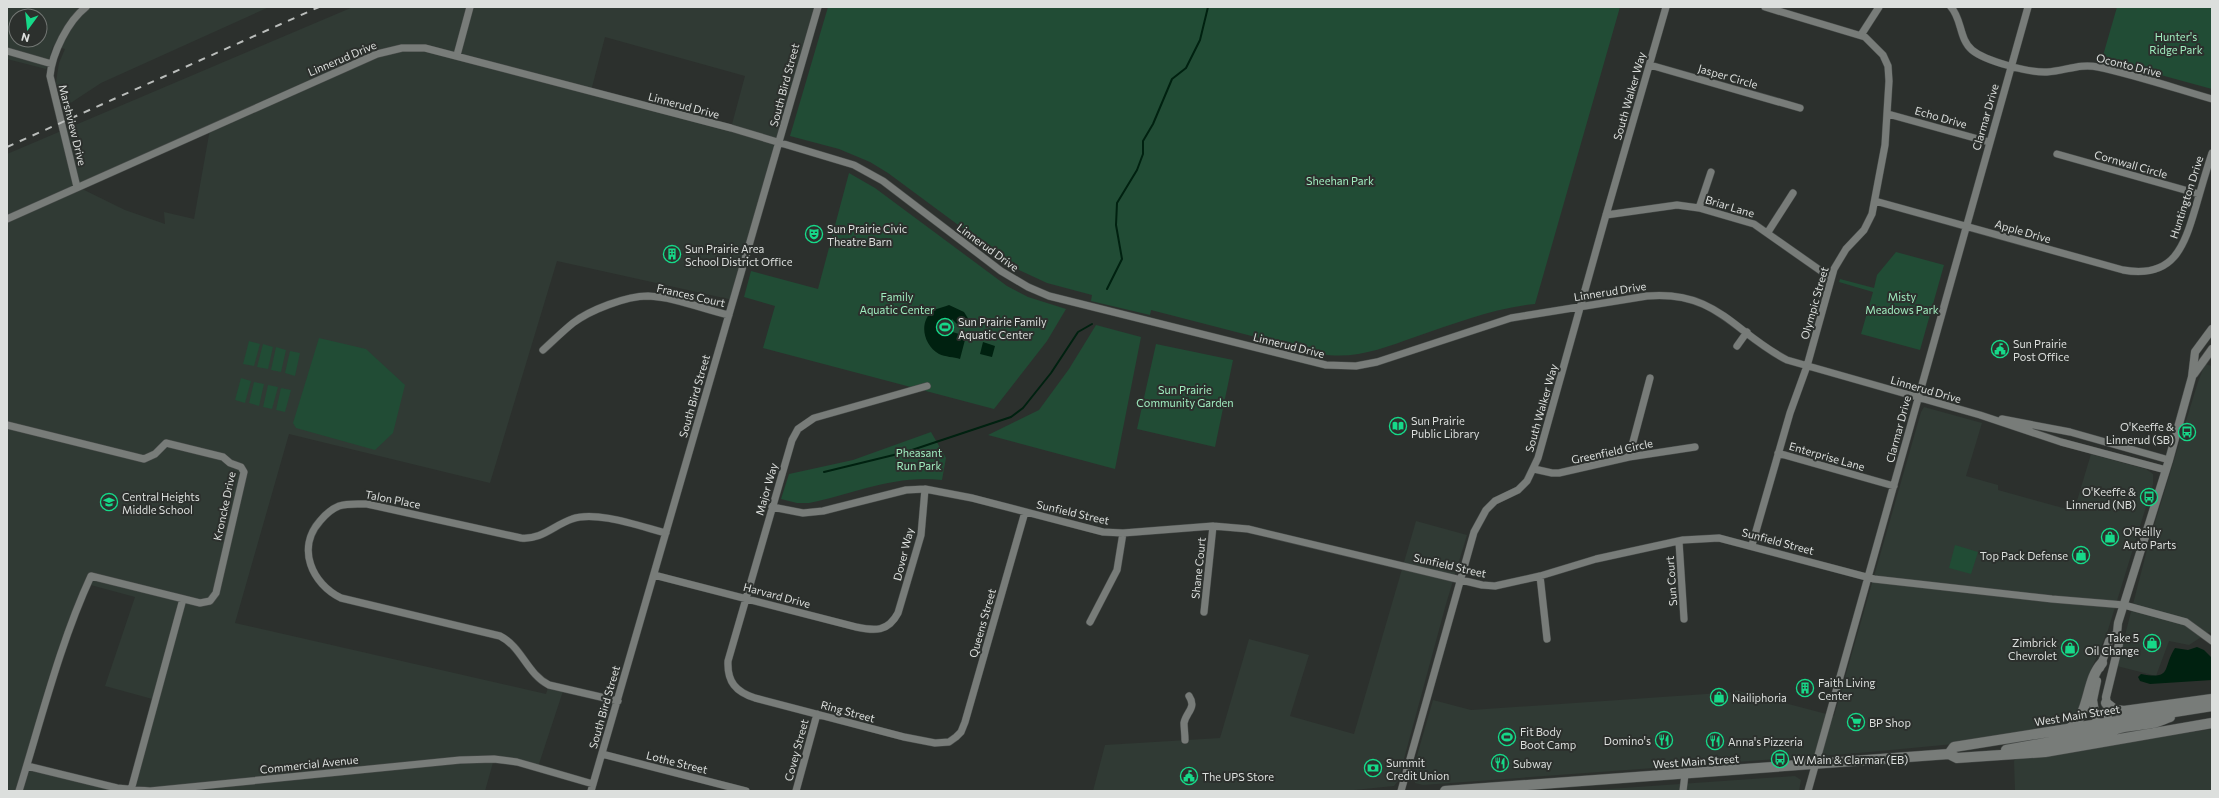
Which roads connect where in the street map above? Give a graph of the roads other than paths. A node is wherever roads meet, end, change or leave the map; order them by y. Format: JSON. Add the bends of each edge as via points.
{"nodes":[{"id":1,"x":86,"y":7,"type":"edge"},
{"id":2,"x":470,"y":7,"type":"edge"},
{"id":3,"x":818,"y":7,"type":"edge"},
{"id":4,"x":1666,"y":7,"type":"edge"},
{"id":5,"x":1765,"y":7,"type":"edge"},
{"id":6,"x":1879,"y":7,"type":"edge"},
{"id":7,"x":1951,"y":7,"type":"edge"},
{"id":8,"x":2028,"y":7,"type":"edge"},
{"id":9,"x":1861,"y":35,"type":"junction"},
{"id":10,"x":8,"y":51,"type":"edge"},
{"id":11,"x":457,"y":55,"type":"junction"},
{"id":12,"x":52,"y":64,"type":"junction"},
{"id":13,"x":1650,"y":65,"type":"junction"},
{"id":14,"x":2012,"y":65,"type":"junction"},
{"id":15,"x":2212,"y":99,"type":"edge"},
{"id":16,"x":1800,"y":108,"type":"dead end"},
{"id":17,"x":1888,"y":114,"type":"junction"},
{"id":18,"x":1989,"y":142,"type":"junction"},
{"id":19,"x":779,"y":144,"type":"junction"},
{"id":20,"x":2212,"y":153,"type":"edge"},
{"id":21,"x":2058,"y":154,"type":"dead end"},
{"id":22,"x":1711,"y":172,"type":"dead end"},
{"id":23,"x":77,"y":187,"type":"junction"},
{"id":24,"x":1793,"y":193,"type":"dead end"},
{"id":25,"x":2199,"y":194,"type":"junction"},
{"id":26,"x":1875,"y":201,"type":"junction"},
{"id":27,"x":1699,"y":208,"type":"junction"},
{"id":28,"x":1606,"y":215,"type":"junction"},
{"id":29,"x":7,"y":219,"type":"edge"},
{"id":30,"x":1965,"y":227,"type":"junction"},
{"id":31,"x":1768,"y":232,"type":"junction"},
{"id":32,"x":2164,"y":264,"type":"joint"},
{"id":33,"x":1831,"y":278,"type":"junction"},
{"id":34,"x":1581,"y":306,"type":"junction"},
{"id":35,"x":729,"y":315,"type":"junction"},
{"id":36,"x":2212,"y":329,"type":"edge"},
{"id":37,"x":1747,"y":332,"type":"junction"},
{"id":38,"x":1737,"y":346,"type":"dead end"},
{"id":39,"x":2212,"y":349,"type":"edge"},
{"id":40,"x":543,"y":350,"type":"dead end"},
{"id":41,"x":1807,"y":366,"type":"junction"},
{"id":42,"x":2192,"y":376,"type":"junction"},
{"id":43,"x":1650,"y":378,"type":"dead end"},
{"id":44,"x":927,"y":386,"type":"dead end"},
{"id":45,"x":1918,"y":397,"type":"junction"},
{"id":46,"x":1980,"y":415,"type":"junction"},
{"id":47,"x":7,"y":426,"type":"edge"},
{"id":48,"x":1695,"y":446,"type":"dead end"},
{"id":49,"x":1778,"y":453,"type":"junction"},
{"id":50,"x":1629,"y":457,"type":"junction"},
{"id":51,"x":2169,"y":460,"type":"junction"},
{"id":52,"x":1534,"y":469,"type":"junction"},
{"id":53,"x":2166,"y":470,"type":"junction"},
{"id":54,"x":1894,"y":486,"type":"junction"},
{"id":55,"x":925,"y":489,"type":"junction"},
{"id":56,"x":772,"y":507,"type":"junction"},
{"id":57,"x":1025,"y":512,"type":"junction"},
{"id":58,"x":1213,"y":526,"type":"junction"},
{"id":59,"x":666,"y":533,"type":"junction"},
{"id":60,"x":1122,"y":533,"type":"junction"},
{"id":61,"x":1679,"y":542,"type":"junction"},
{"id":62,"x":1752,"y":545,"type":"junction"},
{"id":63,"x":654,"y":575,"type":"junction"},
{"id":64,"x":1540,"y":576,"type":"junction"},
{"id":65,"x":1869,"y":578,"type":"junction"},
{"id":66,"x":1459,"y":580,"type":"junction"},
{"id":67,"x":746,"y":598,"type":"junction"},
{"id":68,"x":183,"y":599,"type":"junction"},
{"id":69,"x":2124,"y":604,"type":"junction"},
{"id":70,"x":1204,"y":612,"type":"dead end"},
{"id":71,"x":1684,"y":620,"type":"dead end"},
{"id":72,"x":892,"y":622,"type":"joint"},
{"id":73,"x":1090,"y":622,"type":"dead end"},
{"id":74,"x":2117,"y":633,"type":"junction"},
{"id":75,"x":1547,"y":639,"type":"dead end"},
{"id":76,"x":2212,"y":641,"type":"edge"},
{"id":77,"x":2102,"y":663,"type":"junction"},
{"id":78,"x":736,"y":688,"type":"joint"},
{"id":79,"x":1190,"y":696,"type":"dead end"},
{"id":80,"x":2212,"y":699,"type":"edge"},
{"id":81,"x":2106,"y":700,"type":"junction"},
{"id":82,"x":618,"y":701,"type":"junction"},
{"id":83,"x":2212,"y":706,"type":"edge"},
{"id":84,"x":817,"y":714,"type":"junction"},
{"id":85,"x":2212,"y":724,"type":"edge"},
{"id":86,"x":2069,"y":729,"type":"junction"},
{"id":87,"x":2104,"y":733,"type":"junction"},
{"id":88,"x":956,"y":737,"type":"joint"},
{"id":89,"x":1185,"y":740,"type":"dead end"},
{"id":90,"x":602,"y":754,"type":"junction"},
{"id":91,"x":1949,"y":754,"type":"junction"},
{"id":92,"x":1814,"y":765,"type":"junction"},
{"id":93,"x":27,"y":766,"type":"junction"},
{"id":94,"x":1685,"y":774,"type":"junction"},
{"id":95,"x":592,"y":788,"type":"edge"},
{"id":96,"x":131,"y":790,"type":"junction"},
{"id":97,"x":20,"y":791,"type":"edge"},
{"id":98,"x":746,"y":791,"type":"edge"},
{"id":99,"x":796,"y":791,"type":"edge"},
{"id":100,"x":1401,"y":791,"type":"edge"},
{"id":101,"x":1445,"y":791,"type":"edge"},
{"id":102,"x":1683,"y":791,"type":"edge"},
{"id":103,"x":1808,"y":791,"type":"edge"}],
"edges":[{"from":1,"to":12,"type":"street","name":"Marshview Drive","via":[[69,28]]},
{"from":2,"to":11,"type":"street"},
{"from":3,"to":19,"type":"street","name":"South Bird Street"},
{"from":4,"to":13,"type":"street","name":"South Walker Way"},
{"from":5,"to":9,"type":"street"},
{"from":6,"to":9,"type":"street"},
{"from":7,"to":14,"type":"street","name":"Oconto Drive","via":[[1966,43],[1972,50],[1991,60]]},
{"from":8,"to":14,"type":"street","name":"Clarmar Drive"},
{"from":9,"to":17,"type":"street","name":"Olympic Street","via":[[1874,44],[1888,66]]},
{"from":10,"to":12,"type":"street"},
{"from":11,"to":19,"type":"street","name":"Linnerud Drive","via":[[731,128]]},
{"from":11,"to":23,"type":"street","name":"Linnerud Drive","via":[[413,48],[378,54]]},
{"from":12,"to":23,"type":"street","name":"Marshview Drive","via":[[50,83]]},
{"from":13,"to":16,"type":"street","name":"Jasper Circle"},
{"from":13,"to":28,"type":"street","name":"South Walker Way"},
{"from":14,"to":15,"type":"street","name":"Oconto Drive","via":[[2045,73],[2072,67],[2097,67]]},
{"from":14,"to":18,"type":"street","name":"Clarmar Drive"},
{"from":17,"to":18,"type":"street","name":"Echo Drive"},
{"from":17,"to":26,"type":"street","name":"Olympic Street"},
{"from":18,"to":30,"type":"street","name":"Clarmar Drive"},
{"from":19,"to":34,"type":"street","name":"Linnerud Drive","via":[[831,158],[868,172],[1001,272],[1049,296],[1326,366],[1356,366],[1377,362],[1495,322]]},
{"from":19,"to":35,"type":"street","name":"South Bird Street"},
{"from":20,"to":25,"type":"street","name":"Huntington Drive"},
{"from":21,"to":25,"type":"street","name":"Cornwall Circle"},
{"from":22,"to":27,"type":"street"},
{"from":23,"to":29,"type":"street","name":"Linnerud Drive"},
{"from":24,"to":31,"type":"street"},
{"from":25,"to":32,"type":"street","name":"Huntington Drive","via":[[2182,247]]},
{"from":26,"to":30,"type":"street","name":"Apple Drive"},
{"from":26,"to":33,"type":"street","name":"Olympic Street","via":[[1864,230],[1846,249]]},
{"from":27,"to":28,"type":"street","name":"Briar Lane","via":[[1677,205]]},
{"from":27,"to":31,"type":"street","name":"Briar Lane","via":[[1754,224]]},
{"from":28,"to":34,"type":"street","name":"South Walker Way"},
{"from":30,"to":32,"type":"street","name":"Apple Drive","via":[[2123,270],[2144,272]]},
{"from":30,"to":45,"type":"street","name":"Clarmar Drive"},
{"from":31,"to":33,"type":"street","name":"Briar Lane"},
{"from":33,"to":41,"type":"street","name":"Olympic Street"},
{"from":34,"to":37,"type":"street","name":"Linnerud Drive","via":[[1653,296],[1683,297],[1715,309]]},
{"from":34,"to":52,"type":"street","name":"South Walker Way"},
{"from":35,"to":40,"type":"street","name":"Frances Court","via":[[647,296],[626,299],[588,313]]},
{"from":35,"to":59,"type":"street","name":"South Bird Street"},
{"from":36,"to":42,"type":"street","via":[[2195,352]]},
{"from":37,"to":38,"type":"street"},
{"from":37,"to":41,"type":"street","name":"Linnerud Drive","via":[[1779,356]]},
{"from":39,"to":42,"type":"street"},
{"from":41,"to":45,"type":"street","name":"Linnerud Drive"},
{"from":41,"to":49,"type":"street","name":"Olympic Street"},
{"from":42,"to":51,"type":"street"},
{"from":43,"to":50,"type":"street"},
{"from":44,"to":56,"type":"street","name":"Major Way","via":[[804,423],[792,440]]},
{"from":45,"to":46,"type":"street","name":"Linnerud Drive"},
{"from":45,"to":54,"type":"street","name":"Clarmar Drive"},
{"from":46,"to":51,"type":"street","name":"Linnerud Drive","via":[[2070,432]]},
{"from":46,"to":53,"type":"street","name":"Linnerud Drive","via":[[2061,442]]},
{"from":47,"to":68,"type":"street","name":"Kroncke Drive","via":[[144,459],[155,454],[166,443],[222,457],[243,468],[244,475],[216,593],[210,601],[200,603]]},
{"from":48,"to":50,"type":"street","name":"Greenfield Circle"},
{"from":49,"to":54,"type":"street","name":"Enterprise Lane"},
{"from":49,"to":62,"type":"street","name":"Olympic Street"},
{"from":50,"to":52,"type":"street","name":"Greenfield Circle","via":[[1552,474]]},
{"from":51,"to":53,"type":"street"},
{"from":52,"to":66,"type":"street","name":"South Walker Way","via":[[1518,490],[1495,501],[1486,510],[1474,532]]},
{"from":53,"to":69,"type":"street"},
{"from":54,"to":65,"type":"street","name":"Clarmar Drive"},
{"from":55,"to":56,"type":"street","name":"Sunfield Street","via":[[906,490],[823,511],[803,513]]},
{"from":55,"to":57,"type":"street","name":"Sunfield Street"},
{"from":55,"to":72,"type":"street","name":"Dover Way","via":[[921,535],[898,613]]},
{"from":56,"to":67,"type":"street","name":"Major Way"},
{"from":57,"to":60,"type":"street","name":"Sunfield Street","via":[[1103,532]]},
{"from":57,"to":88,"type":"street","name":"Queens Street","via":[[965,722]]},
{"from":58,"to":60,"type":"street","name":"Sunfield Street"},
{"from":58,"to":66,"type":"street","name":"Sunfield Street","via":[[1264,531]]},
{"from":58,"to":70,"type":"street","name":"Shane Court"},
{"from":59,"to":63,"type":"street","name":"South Bird Street"},
{"from":59,"to":82,"type":"street","name":"Talon Place","via":[[584,516],[572,518],[531,539],[367,504],[350,503],[326,513],[309,539],[309,562],[321,585],[330,593],[340,598],[500,636],[513,644],[541,681]]},
{"from":60,"to":73,"type":"street","via":[[1117,570]]},
{"from":61,"to":62,"type":"street","name":"Sunfield Street","via":[[1719,538]]},
{"from":61,"to":64,"type":"street","name":"Sunfield Street","via":[[1596,559]]},
{"from":61,"to":71,"type":"street","name":"Sun Court"},
{"from":62,"to":65,"type":"street","name":"Sunfield Street"},
{"from":63,"to":67,"type":"street","name":"Harvard Drive"},
{"from":63,"to":82,"type":"street","name":"South Bird Street"},
{"from":64,"to":66,"type":"street","name":"Sunfield Street","via":[[1495,586]]},
{"from":64,"to":75,"type":"street"},
{"from":65,"to":69,"type":"street","name":"Sunfield Street","via":[[2052,599]]},
{"from":65,"to":92,"type":"street","name":"Clarmar Drive"},
{"from":66,"to":100,"type":"street","name":"South Walker Way"},
{"from":67,"to":72,"type":"street","name":"Harvard Drive","via":[[873,631],[882,630]]},
{"from":67,"to":78,"type":"street","name":"Major Way","via":[[728,661],[728,676]]},
{"from":68,"to":93,"type":"street","name":"Kroncke Drive","via":[[91,576],[68,635]]},
{"from":68,"to":96,"type":"street"},
{"from":69,"to":74,"type":"street"},
{"from":69,"to":76,"type":"street","name":"Sunfield Street","via":[[2186,622]]},
{"from":74,"to":77,"type":"street","via":[[2109,641]]},
{"from":74,"to":81,"type":"street","via":[[2119,644]]},
{"from":77,"to":81,"type":"street","via":[[2106,667],[2103,685]]},
{"from":77,"to":86,"type":"main road","via":[[2094,671],[2080,717]]},
{"from":77,"to":87,"type":"street","via":[[2094,694]]},
{"from":78,"to":84,"type":"street","name":"Ring Street","via":[[755,698]]},
{"from":79,"to":89,"type":"street","via":[[1192,710],[1184,724]]},
{"from":80,"to":81,"type":"main road","via":[[2124,711],[2115,710]]},
{"from":81,"to":87,"type":"street"},
{"from":82,"to":90,"type":"street","name":"South Bird Street"},
{"from":83,"to":87,"type":"main road","name":"West Main Street","via":[[2187,710]]},
{"from":84,"to":88,"type":"street","name":"Ring Street","via":[[926,742],[945,743]]},
{"from":84,"to":99,"type":"street","name":"Covey Street"},
{"from":85,"to":87,"type":"main road","name":"West Main Street"},
{"from":86,"to":87,"type":"main road","name":"West Main Street"},
{"from":86,"to":91,"type":"main road","name":"West Main Street","via":[[1954,747]]},
{"from":87,"to":91,"type":"main road","name":"West Main Street","via":[[2045,752],[1957,758]]},
{"from":90,"to":95,"type":"street","name":"South Bird Street"},
{"from":90,"to":98,"type":"street","name":"Lothe Street"},
{"from":91,"to":92,"type":"main road","name":"West Main Street"},
{"from":92,"to":94,"type":"main road","name":"West Main Street"},
{"from":92,"to":103,"type":"street","name":"Clarmar Drive"},
{"from":93,"to":96,"type":"street","name":"Commercial Avenue"},
{"from":93,"to":97,"type":"street","name":"Kroncke Drive"},
{"from":94,"to":101,"type":"main road","name":"West Main Street"},
{"from":94,"to":102,"type":"street"},
{"from":95,"to":96,"type":"street","name":"Commercial Avenue","via":[[517,762],[486,759],[163,790]]}]}
